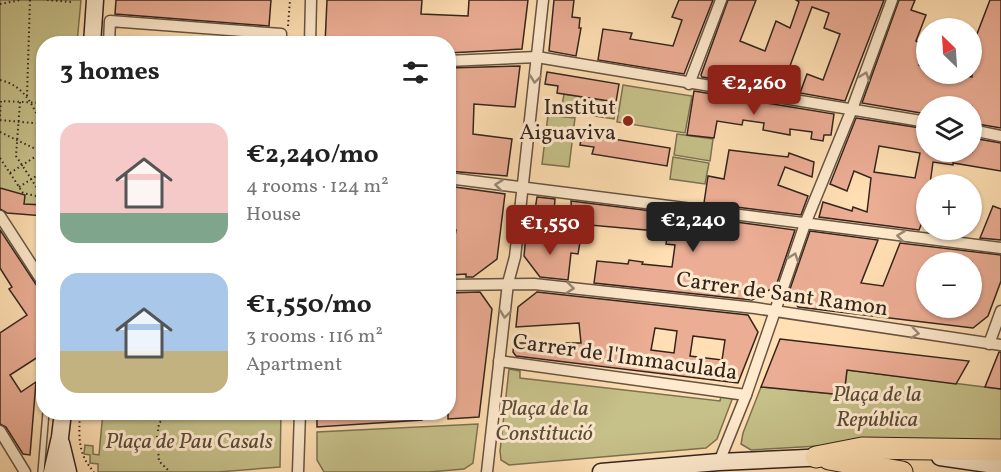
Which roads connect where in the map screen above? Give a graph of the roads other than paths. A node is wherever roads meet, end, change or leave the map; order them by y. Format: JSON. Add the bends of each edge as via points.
{"nodes":[{"id":1,"x":95,"y":0,"type":"edge"},
{"id":2,"x":311,"y":0,"type":"edge"},
{"id":3,"x":543,"y":0,"type":"edge"},
{"id":4,"x":721,"y":0,"type":"edge"},
{"id":5,"x":892,"y":0,"type":"edge"},
{"id":6,"x":93,"y":36,"type":"edge"},
{"id":7,"x":109,"y":36,"type":"edge"},
{"id":8,"x":282,"y":36,"type":"edge"},
{"id":9,"x":310,"y":36,"type":"edge"},
{"id":10,"x":537,"y":57,"type":"junction"},
{"id":11,"x":456,"y":61,"type":"edge"},
{"id":12,"x":688,"y":84,"type":"junction"},
{"id":13,"x":852,"y":109,"type":"junction"},
{"id":14,"x":916,"y":120,"type":"edge"},
{"id":15,"x":982,"y":132,"type":"edge"},
{"id":16,"x":1001,"y":135,"type":"edge"},
{"id":17,"x":456,"y":179,"type":"edge"},
{"id":18,"x":522,"y":188,"type":"junction"},
{"id":19,"x":0,"y":216,"type":"edge"},
{"id":20,"x":805,"y":224,"type":"junction"},
{"id":21,"x":1001,"y":248,"type":"edge"},
{"id":22,"x":36,"y":272,"type":"edge"},
{"id":23,"x":508,"y":284,"type":"junction"},
{"id":24,"x":456,"y":285,"type":"edge"},
{"id":25,"x":1001,"y":311,"type":"edge"},
{"id":26,"x":774,"y":312,"type":"junction"},
{"id":27,"x":995,"y":344,"type":"edge"},
{"id":28,"x":499,"y":361,"type":"junction"},
{"id":29,"x":746,"y":394,"type":"junction"},
{"id":30,"x":45,"y":420,"type":"edge"},
{"id":31,"x":62,"y":420,"type":"edge"},
{"id":32,"x":300,"y":420,"type":"edge"},
{"id":33,"x":0,"y":431,"type":"edge"},
{"id":34,"x":60,"y":437,"type":"junction"},
{"id":35,"x":1001,"y":450,"type":"edge"},
{"id":36,"x":816,"y":457,"type":"junction"},
{"id":37,"x":719,"y":462,"type":"junction"},
{"id":38,"x":1001,"y":466,"type":"edge"},
{"id":39,"x":25,"y":472,"type":"edge"},
{"id":40,"x":41,"y":472,"type":"edge"},
{"id":41,"x":52,"y":472,"type":"edge"},
{"id":42,"x":68,"y":472,"type":"edge"},
{"id":43,"x":298,"y":472,"type":"edge"},
{"id":44,"x":487,"y":472,"type":"edge"},
{"id":45,"x":601,"y":472,"type":"edge"},
{"id":46,"x":755,"y":472,"type":"edge"},
{"id":47,"x":902,"y":472,"type":"edge"}],
"edges":[{"from":1,"to":6,"type":"street"},
{"from":2,"to":9,"type":"street"},
{"from":3,"to":10,"type":"street"},
{"from":4,"to":12,"type":"street"},
{"from":13,"to":5,"type":"street","one_way":true},
{"from":7,"to":8,"type":"street","via":[[110,21]]},
{"from":10,"to":11,"type":"street"},
{"from":10,"to":12,"type":"street"},
{"from":10,"to":18,"type":"street","one_way":true},
{"from":12,"to":13,"type":"street"},
{"from":13,"to":14,"type":"street"},
{"from":13,"to":20,"type":"street"},
{"from":15,"to":16,"type":"street"},
{"from":18,"to":17,"type":"street","one_way":true},
{"from":18,"to":20,"type":"street"},
{"from":18,"to":23,"type":"street","via":[[515,257]]},
{"from":19,"to":22,"type":"street"},
{"from":21,"to":20,"type":"street","one_way":true},
{"from":26,"to":20,"type":"street","one_way":true},
{"from":23,"to":24,"type":"street","name":"Carrer de Sant Ramon"},
{"from":23,"to":26,"type":"street","name":"Carrer de Sant Ramon","one_way":true,"via":[[537,284]]},
{"from":23,"to":28,"type":"street","one_way":true},
{"from":25,"to":27,"type":"street"},
{"from":26,"to":27,"type":"street","name":"Carrer de Sant Ramon","one_way":true},
{"from":26,"to":29,"type":"street"},
{"from":28,"to":29,"type":"street","name":"Carrer de l'Immaculada"},
{"from":28,"to":44,"type":"street"},
{"from":29,"to":37,"type":"street"},
{"from":30,"to":40,"type":"lane"},
{"from":31,"to":34,"type":"street"},
{"from":32,"to":43,"type":"street"},
{"from":33,"to":39,"type":"street"},
{"from":34,"to":41,"type":"street"},
{"from":34,"to":42,"type":"street"},
{"from":35,"to":36,"type":"highway","via":[[862,448]]},
{"from":36,"to":37,"type":"street"},
{"from":36,"to":38,"type":"street","via":[[945,457]]},
{"from":36,"to":47,"type":"highway"},
{"from":37,"to":45,"type":"street"},
{"from":37,"to":46,"type":"street"}]}
